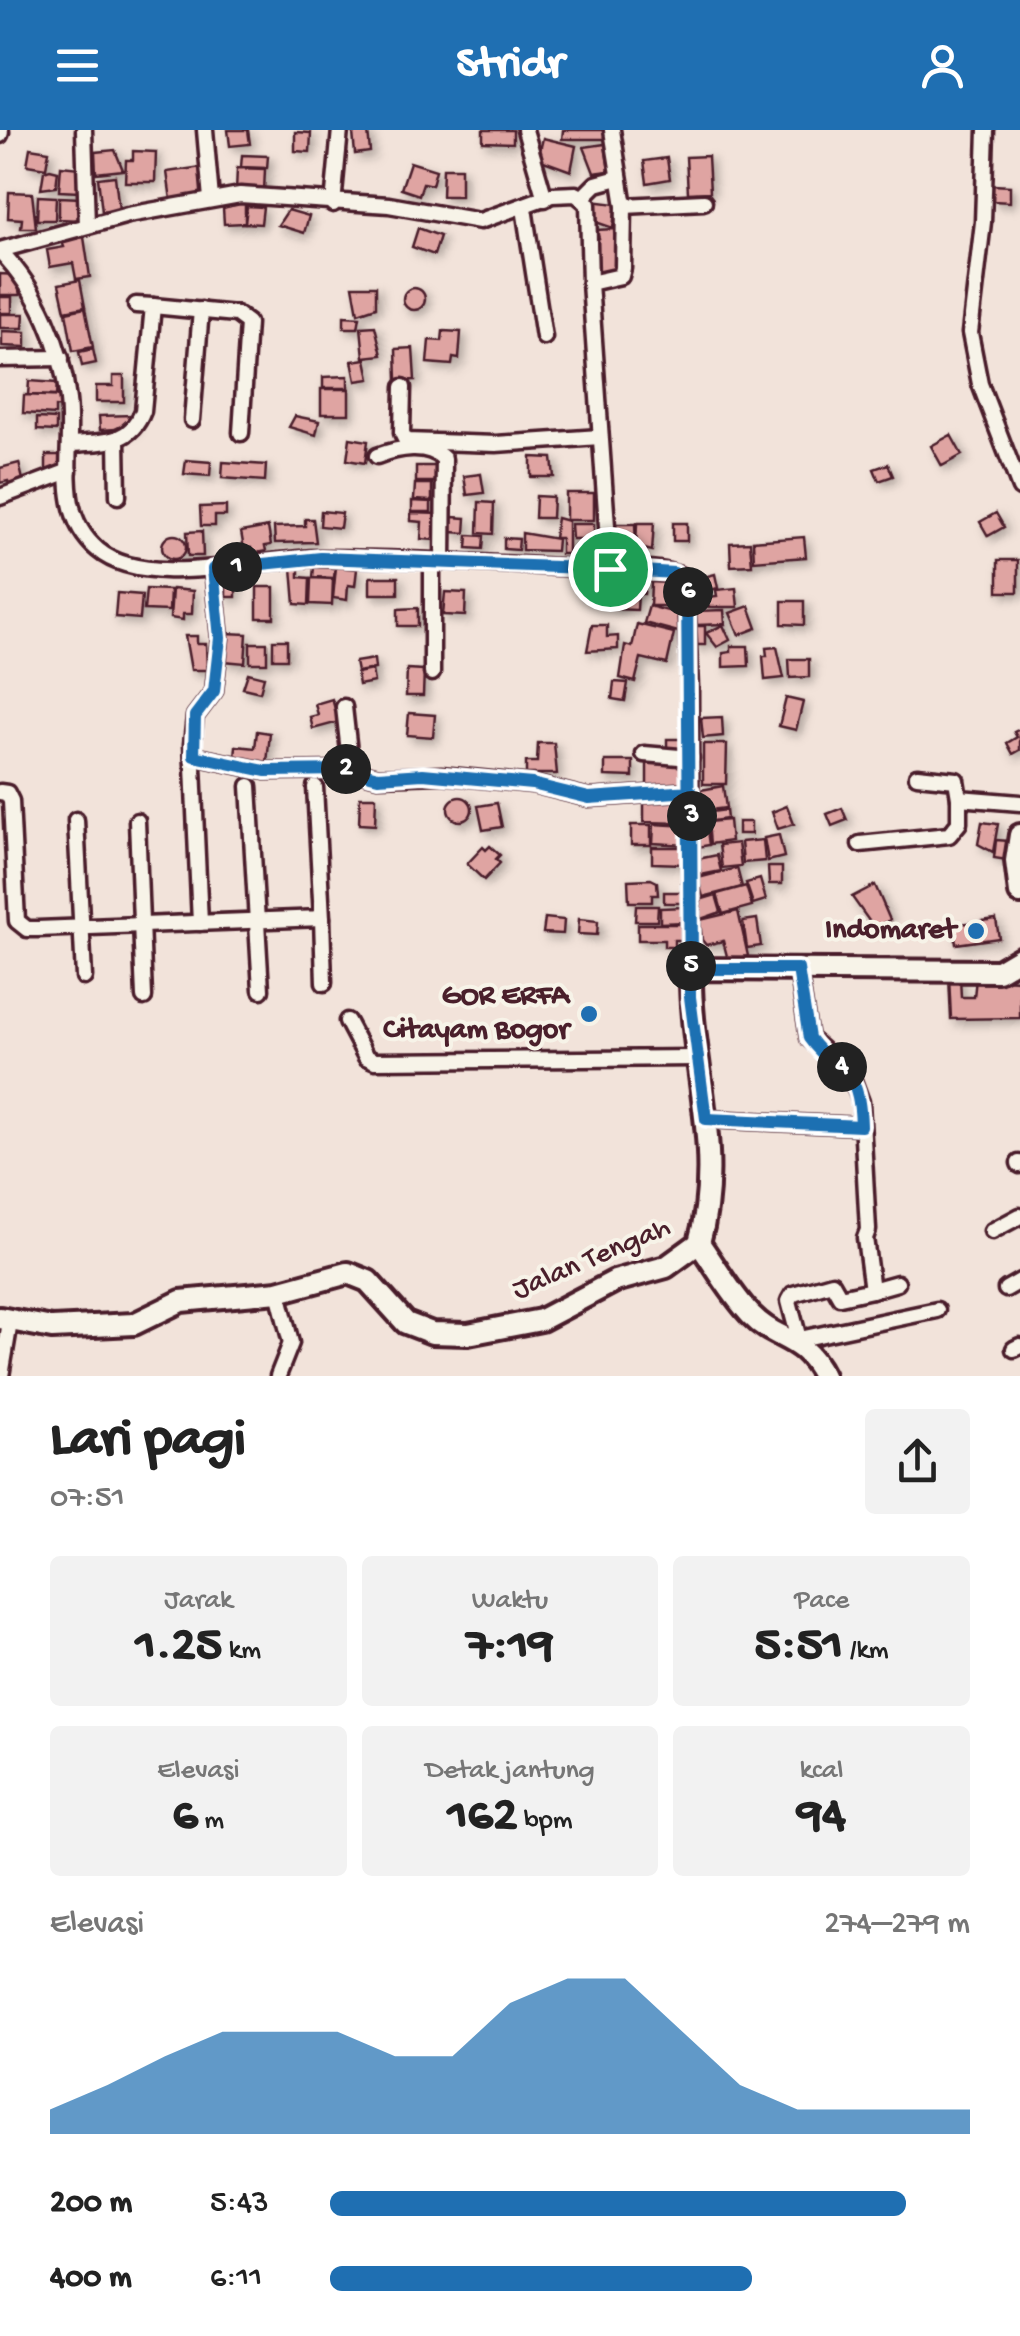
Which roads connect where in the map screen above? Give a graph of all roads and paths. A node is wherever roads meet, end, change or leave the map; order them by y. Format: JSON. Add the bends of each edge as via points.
{"nodes":[{"id":1,"x":84,"y":130,"type":"edge"},
{"id":2,"x":205,"y":130,"type":"edge"},
{"id":3,"x":340,"y":130,"type":"edge"},
{"id":4,"x":525,"y":130,"type":"edge"},
{"id":5,"x":612,"y":130,"type":"edge"},
{"id":6,"x":986,"y":130,"type":"edge"},
{"id":7,"x":618,"y":178,"type":"junction"},
{"id":8,"x":584,"y":196,"type":"junction"},
{"id":9,"x":545,"y":198,"type":"junction"},
{"id":10,"x":210,"y":199,"type":"junction"},
{"id":11,"x":704,"y":202,"type":"dead end"},
{"id":12,"x":333,"y":204,"type":"junction"},
{"id":13,"x":624,"y":206,"type":"junction"},
{"id":14,"x":524,"y":208,"type":"junction"},
{"id":15,"x":87,"y":226,"type":"junction"},
{"id":16,"x":0,"y":250,"type":"edge"},
{"id":17,"x":590,"y":283,"type":"junction"},
{"id":18,"x":136,"y":305,"type":"dead end"},
{"id":19,"x":153,"y":306,"type":"junction"},
{"id":20,"x":200,"y":310,"type":"junction"},
{"id":21,"x":544,"y":337,"type":"dead end"},
{"id":22,"x":61,"y":358,"type":"junction"},
{"id":23,"x":0,"y":360,"type":"edge"},
{"id":24,"x":403,"y":387,"type":"dead end"},
{"id":25,"x":192,"y":420,"type":"dead end"},
{"id":26,"x":241,"y":433,"type":"dead end"},
{"id":27,"x":600,"y":437,"type":"junction"},
{"id":28,"x":117,"y":440,"type":"junction"},
{"id":29,"x":70,"y":444,"type":"junction"},
{"id":30,"x":376,"y":456,"type":"dead end"},
{"id":31,"x":69,"y":472,"type":"junction"},
{"id":32,"x":1020,"y":488,"type":"edge"},
{"id":33,"x":118,"y":496,"type":"dead end"},
{"id":34,"x":0,"y":497,"type":"edge"},
{"id":35,"x":438,"y":562,"type":"junction"},
{"id":36,"x":213,"y":569,"type":"junction"},
{"id":37,"x":610,"y":569,"type":"junction"},
{"id":38,"x":432,"y":673,"type":"dead end"},
{"id":39,"x":344,"y":708,"type":"dead end"},
{"id":40,"x":644,"y":754,"type":"dead end"},
{"id":41,"x":194,"y":756,"type":"junction"},
{"id":42,"x":690,"y":758,"type":"junction"},
{"id":43,"x":351,"y":770,"type":"junction"},
{"id":44,"x":917,"y":776,"type":"dead end"},
{"id":45,"x":250,"y":786,"type":"dead end"},
{"id":46,"x":315,"y":786,"type":"dead end"},
{"id":47,"x":691,"y":791,"type":"junction"},
{"id":48,"x":0,"y":792,"type":"edge"},
{"id":49,"x":958,"y":798,"type":"junction"},
{"id":50,"x":1020,"y":804,"type":"edge"},
{"id":51,"x":76,"y":820,"type":"dead end"},
{"id":52,"x":137,"y":821,"type":"dead end"},
{"id":53,"x":1020,"y":835,"type":"edge"},
{"id":54,"x":860,"y":844,"type":"dead end"},
{"id":55,"x":1020,"y":893,"type":"edge"},
{"id":56,"x":322,"y":918,"type":"junction"},
{"id":57,"x":256,"y":921,"type":"junction"},
{"id":58,"x":200,"y":924,"type":"junction"},
{"id":59,"x":142,"y":926,"type":"junction"},
{"id":60,"x":80,"y":928,"type":"junction"},
{"id":61,"x":1020,"y":958,"type":"edge"},
{"id":62,"x":692,"y":969,"type":"junction"},
{"id":63,"x":798,"y":969,"type":"junction"},
{"id":64,"x":84,"y":977,"type":"dead end"},
{"id":65,"x":324,"y":983,"type":"dead end"},
{"id":66,"x":260,"y":990,"type":"dead end"},
{"id":67,"x":144,"y":997,"type":"dead end"},
{"id":68,"x":347,"y":1021,"type":"dead end"},
{"id":69,"x":696,"y":1058,"type":"junction"},
{"id":70,"x":706,"y":1119,"type":"junction"},
{"id":71,"x":861,"y":1126,"type":"junction"},
{"id":72,"x":1020,"y":1216,"type":"edge"},
{"id":73,"x":992,"y":1231,"type":"dead end"},
{"id":74,"x":699,"y":1243,"type":"junction"},
{"id":75,"x":897,"y":1284,"type":"dead end"},
{"id":76,"x":872,"y":1290,"type":"junction"},
{"id":77,"x":278,"y":1292,"type":"junction"},
{"id":78,"x":937,"y":1310,"type":"dead end"},
{"id":79,"x":5,"y":1320,"type":"edge"},
{"id":80,"x":797,"y":1339,"type":"junction"},
{"id":81,"x":1,"y":1376,"type":"edge"},
{"id":82,"x":278,"y":1376,"type":"edge"},
{"id":83,"x":823,"y":1376,"type":"edge"}],
"edges":[{"from":1,"to":15,"type":"street"},
{"from":2,"to":10,"type":"street"},
{"from":3,"to":12,"type":"street"},
{"from":4,"to":9,"type":"street"},
{"from":5,"to":7,"type":"street"},
{"from":6,"to":32,"type":"street","via":[[970,333],[980,384]]},
{"from":7,"to":8,"type":"street"},
{"from":7,"to":13,"type":"street"},
{"from":8,"to":9,"type":"street"},
{"from":8,"to":17,"type":"street"},
{"from":9,"to":14,"type":"street"},
{"from":10,"to":12,"type":"street","via":[[240,195]]},
{"from":10,"to":15,"type":"street"},
{"from":11,"to":13,"type":"street"},
{"from":12,"to":14,"type":"street","via":[[390,205],[480,221]]},
{"from":13,"to":17,"type":"street","via":[[622,276]]},
{"from":14,"to":21,"type":"street"},
{"from":15,"to":16,"type":"street"},
{"from":16,"to":22,"type":"street","via":[[22,274]]},
{"from":17,"to":27,"type":"street"},
{"from":18,"to":19,"type":"street"},
{"from":19,"to":20,"type":"street"},
{"from":19,"to":28,"type":"street","via":[[143,411],[138,426]]},
{"from":20,"to":25,"type":"street"},
{"from":20,"to":26,"type":"street","via":[[248,322]]},
{"from":22,"to":23,"type":"street"},
{"from":22,"to":29,"type":"street"},
{"from":24,"to":27,"type":"street","via":[[403,438],[417,444]]},
{"from":27,"to":37,"type":"street"},
{"from":28,"to":29,"type":"street"},
{"from":28,"to":33,"type":"street"},
{"from":29,"to":31,"type":"street"},
{"from":30,"to":35,"type":"street","via":[[413,448],[444,459]]},
{"from":31,"to":34,"type":"street"},
{"from":31,"to":36,"type":"street","via":[[70,509],[101,554],[129,565]]},
{"from":35,"to":36,"type":"street","via":[[321,558]]},
{"from":35,"to":37,"type":"street"},
{"from":35,"to":38,"type":"street"},
{"from":36,"to":41,"type":"street","via":[[220,638],[214,691],[195,716]]},
{"from":37,"to":42,"type":"street","via":[[685,578]]},
{"from":39,"to":43,"type":"street"},
{"from":40,"to":42,"type":"street"},
{"from":41,"to":43,"type":"street","via":[[265,771]]},
{"from":41,"to":58,"type":"street"},
{"from":42,"to":47,"type":"street"},
{"from":43,"to":47,"type":"street","via":[[532,784],[589,798]]},
{"from":44,"to":49,"type":"street","via":[[951,777]]},
{"from":45,"to":57,"type":"street"},
{"from":46,"to":56,"type":"street"},
{"from":47,"to":62,"type":"street"},
{"from":48,"to":60,"type":"street","via":[[10,801],[18,924]]},
{"from":49,"to":50,"type":"street"},
{"from":49,"to":54,"type":"street","via":[[959,823],[949,835]]},
{"from":51,"to":60,"type":"street"},
{"from":52,"to":59,"type":"street"},
{"from":53,"to":55,"type":"main road"},
{"from":56,"to":57,"type":"street"},
{"from":56,"to":65,"type":"street"},
{"from":57,"to":58,"type":"street"},
{"from":57,"to":66,"type":"street"},
{"from":58,"to":59,"type":"street"},
{"from":59,"to":60,"type":"street"},
{"from":59,"to":67,"type":"street"},
{"from":60,"to":64,"type":"street"},
{"from":61,"to":63,"type":"main road","via":[[998,971]]},
{"from":62,"to":63,"type":"main road"},
{"from":62,"to":69,"type":"main road"},
{"from":63,"to":71,"type":"street","via":[[809,1038],[852,1075]]},
{"from":68,"to":69,"type":"street","via":[[366,1057],[375,1061]]},
{"from":69,"to":70,"type":"main road"},
{"from":70,"to":71,"type":"street"},
{"from":70,"to":74,"type":"main road","via":[[709,1184]]},
{"from":71,"to":76,"type":"street"},
{"from":72,"to":73,"type":"street"},
{"from":74,"to":77,"type":"main road","name":"Jalan Tengah","via":[[666,1267],[615,1281],[541,1320],[468,1334],[432,1334],[406,1324],[359,1274]]},
{"from":74,"to":80,"type":"main road","via":[[752,1316]]},
{"from":75,"to":76,"type":"street"},
{"from":76,"to":80,"type":"street","via":[[840,1297],[826,1283],[793,1294]]},
{"from":77,"to":79,"type":"main road","name":"Jalan Tengah","via":[[207,1295],[134,1324],[52,1328]]},
{"from":77,"to":82,"type":"street","via":[[291,1343]]},
{"from":78,"to":80,"type":"street"},
{"from":79,"to":81,"type":"street"},
{"from":80,"to":83,"type":"main road"}]}
